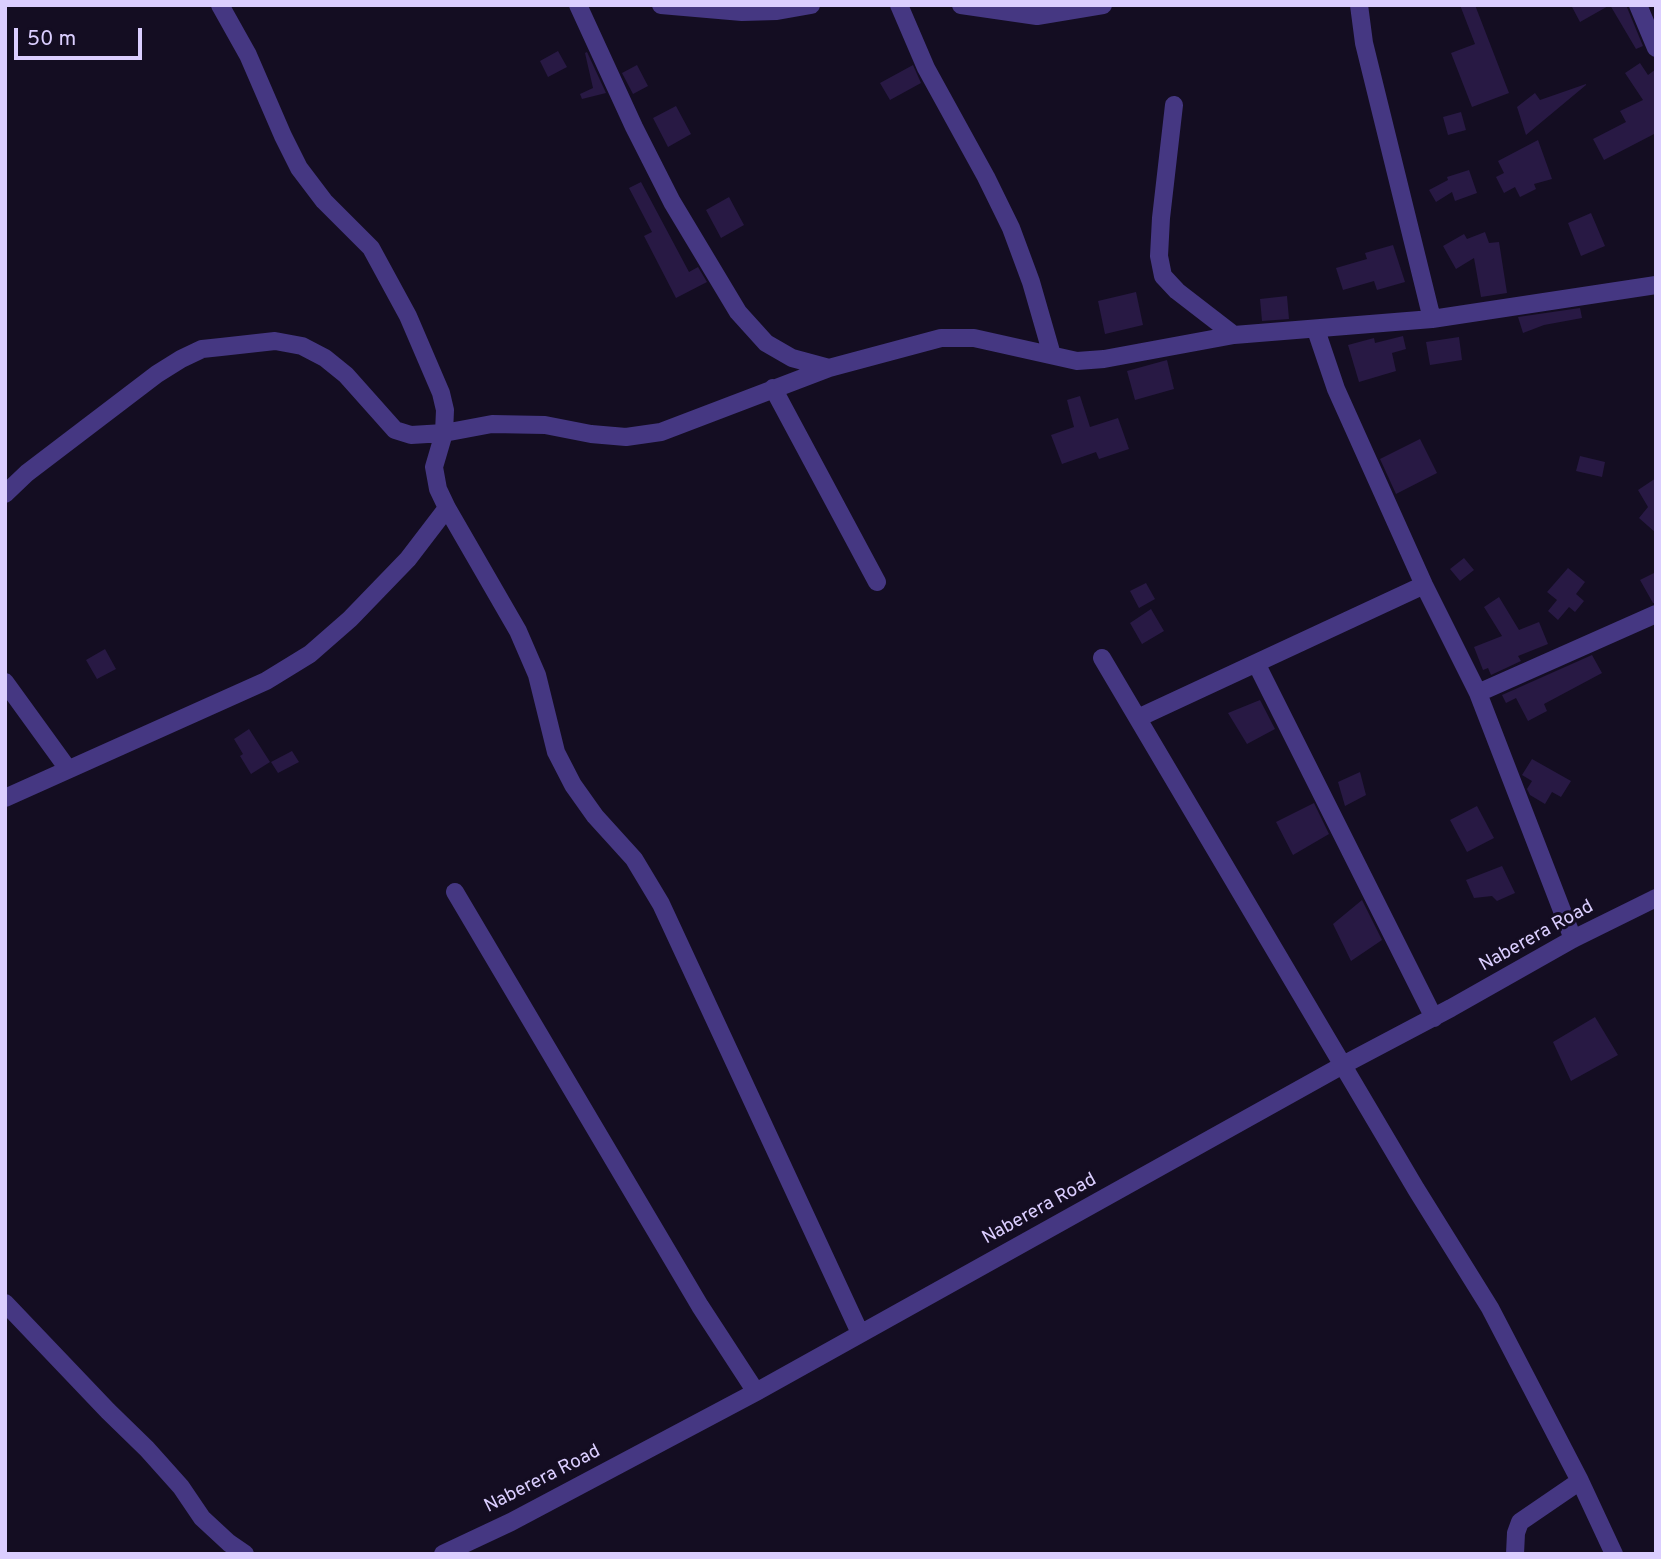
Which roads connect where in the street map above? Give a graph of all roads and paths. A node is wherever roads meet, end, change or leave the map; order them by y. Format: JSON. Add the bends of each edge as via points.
{"nodes":[{"id":1,"x":220,"y":5,"type":"edge"},
{"id":2,"x":579,"y":5,"type":"edge"},
{"id":3,"x":661,"y":5,"type":"edge"},
{"id":4,"x":811,"y":5,"type":"edge"},
{"id":5,"x":900,"y":5,"type":"edge"},
{"id":6,"x":961,"y":5,"type":"edge"},
{"id":7,"x":1103,"y":5,"type":"edge"},
{"id":8,"x":1359,"y":5,"type":"edge"},
{"id":9,"x":1638,"y":5,"type":"edge"},
{"id":10,"x":1656,"y":48,"type":"edge"},
{"id":11,"x":1174,"y":105,"type":"dead end"},
{"id":12,"x":1656,"y":285,"type":"edge"},
{"id":13,"x":1432,"y":319,"type":"junction"},
{"id":14,"x":1316,"y":330,"type":"junction"},
{"id":15,"x":1234,"y":335,"type":"junction"},
{"id":16,"x":1052,"y":355,"type":"junction"},
{"id":17,"x":829,"y":368,"type":"junction"},
{"id":18,"x":773,"y":388,"type":"junction"},
{"id":19,"x":444,"y":433,"type":"junction"},
{"id":20,"x":5,"y":494,"type":"edge"},
{"id":21,"x":447,"y":508,"type":"junction"},
{"id":22,"x":877,"y":582,"type":"dead end"},
{"id":23,"x":1424,"y":585,"type":"junction"},
{"id":24,"x":1656,"y":614,"type":"edge"},
{"id":25,"x":1102,"y":659,"type":"dead end"},
{"id":26,"x":1255,"y":663,"type":"junction"},
{"id":27,"x":5,"y":682,"type":"edge"},
{"id":28,"x":1478,"y":693,"type":"junction"},
{"id":29,"x":1138,"y":718,"type":"junction"},
{"id":30,"x":68,"y":769,"type":"junction"},
{"id":31,"x":5,"y":798,"type":"edge"},
{"id":32,"x":455,"y":892,"type":"dead end"},
{"id":33,"x":1656,"y":898,"type":"edge"},
{"id":34,"x":1573,"y":939,"type":"junction"},
{"id":35,"x":1434,"y":1018,"type":"junction"},
{"id":36,"x":1343,"y":1065,"type":"junction"},
{"id":37,"x":5,"y":1303,"type":"edge"},
{"id":38,"x":860,"y":1333,"type":"junction"},
{"id":39,"x":756,"y":1392,"type":"junction"},
{"id":40,"x":1580,"y":1481,"type":"junction"},
{"id":41,"x":202,"y":1518,"type":"junction"},
{"id":42,"x":222,"y":1554,"type":"edge"},
{"id":43,"x":245,"y":1554,"type":"edge"},
{"id":44,"x":443,"y":1554,"type":"edge"},
{"id":45,"x":1514,"y":1554,"type":"edge"},
{"id":46,"x":1614,"y":1554,"type":"edge"}],
"edges":[{"from":1,"to":19,"type":"street","via":[[299,167],[324,201],[371,248],[387,274],[441,393]]},
{"from":2,"to":17,"type":"street","via":[[672,202],[738,312],[766,343],[792,358]]},
{"from":3,"to":4,"type":"street","via":[[742,12]]},
{"from":5,"to":16,"type":"street","via":[[926,68],[1012,228]]},
{"from":6,"to":7,"type":"street","via":[[1037,16]]},
{"from":8,"to":13,"type":"street","via":[[1364,43]]},
{"from":9,"to":10,"type":"street"},
{"from":11,"to":15,"type":"street","via":[[1161,218],[1163,276]]},
{"from":12,"to":13,"type":"street"},
{"from":13,"to":14,"type":"street"},
{"from":14,"to":15,"type":"street"},
{"from":14,"to":23,"type":"street","via":[[1336,389]]},
{"from":15,"to":16,"type":"street","via":[[1104,359],[1077,361]]},
{"from":16,"to":17,"type":"street","via":[[974,338],[942,338]]},
{"from":17,"to":18,"type":"street"},
{"from":18,"to":19,"type":"street","via":[[661,432],[638,436],[492,424]]},
{"from":18,"to":22,"type":"street"},
{"from":19,"to":20,"type":"street","via":[[411,435],[395,430],[346,375],[302,346],[275,341],[202,349],[157,374]]},
{"from":19,"to":21,"type":"street","via":[[434,467]]},
{"from":21,"to":30,"type":"street","via":[[408,559],[310,654],[266,681]]},
{"from":21,"to":38,"type":"street","via":[[519,631],[537,676],[556,752],[573,785],[634,859],[661,904]]},
{"from":23,"to":26,"type":"street"},
{"from":23,"to":28,"type":"street"},
{"from":24,"to":28,"type":"street"},
{"from":25,"to":29,"type":"street"},
{"from":26,"to":29,"type":"street"},
{"from":26,"to":35,"type":"street"},
{"from":27,"to":30,"type":"street"},
{"from":28,"to":34,"type":"street"},
{"from":29,"to":36,"type":"street"},
{"from":30,"to":31,"type":"street"},
{"from":32,"to":39,"type":"street","via":[[700,1306]]},
{"from":33,"to":34,"type":"street","name":"Naberera Road"},
{"from":34,"to":35,"type":"street","name":"Naberera Road"},
{"from":35,"to":36,"type":"street","name":"Naberera Road"},
{"from":36,"to":38,"type":"street","name":"Naberera Road"},
{"from":36,"to":40,"type":"street","via":[[1490,1308]]},
{"from":37,"to":41,"type":"street","via":[[147,1449]]},
{"from":38,"to":39,"type":"street","name":"Naberera Road"},
{"from":39,"to":44,"type":"street","name":"Naberera Road"},
{"from":40,"to":45,"type":"street","via":[[1520,1522]]},
{"from":40,"to":46,"type":"street"},
{"from":41,"to":42,"type":"street"},
{"from":41,"to":43,"type":"street"}]}
